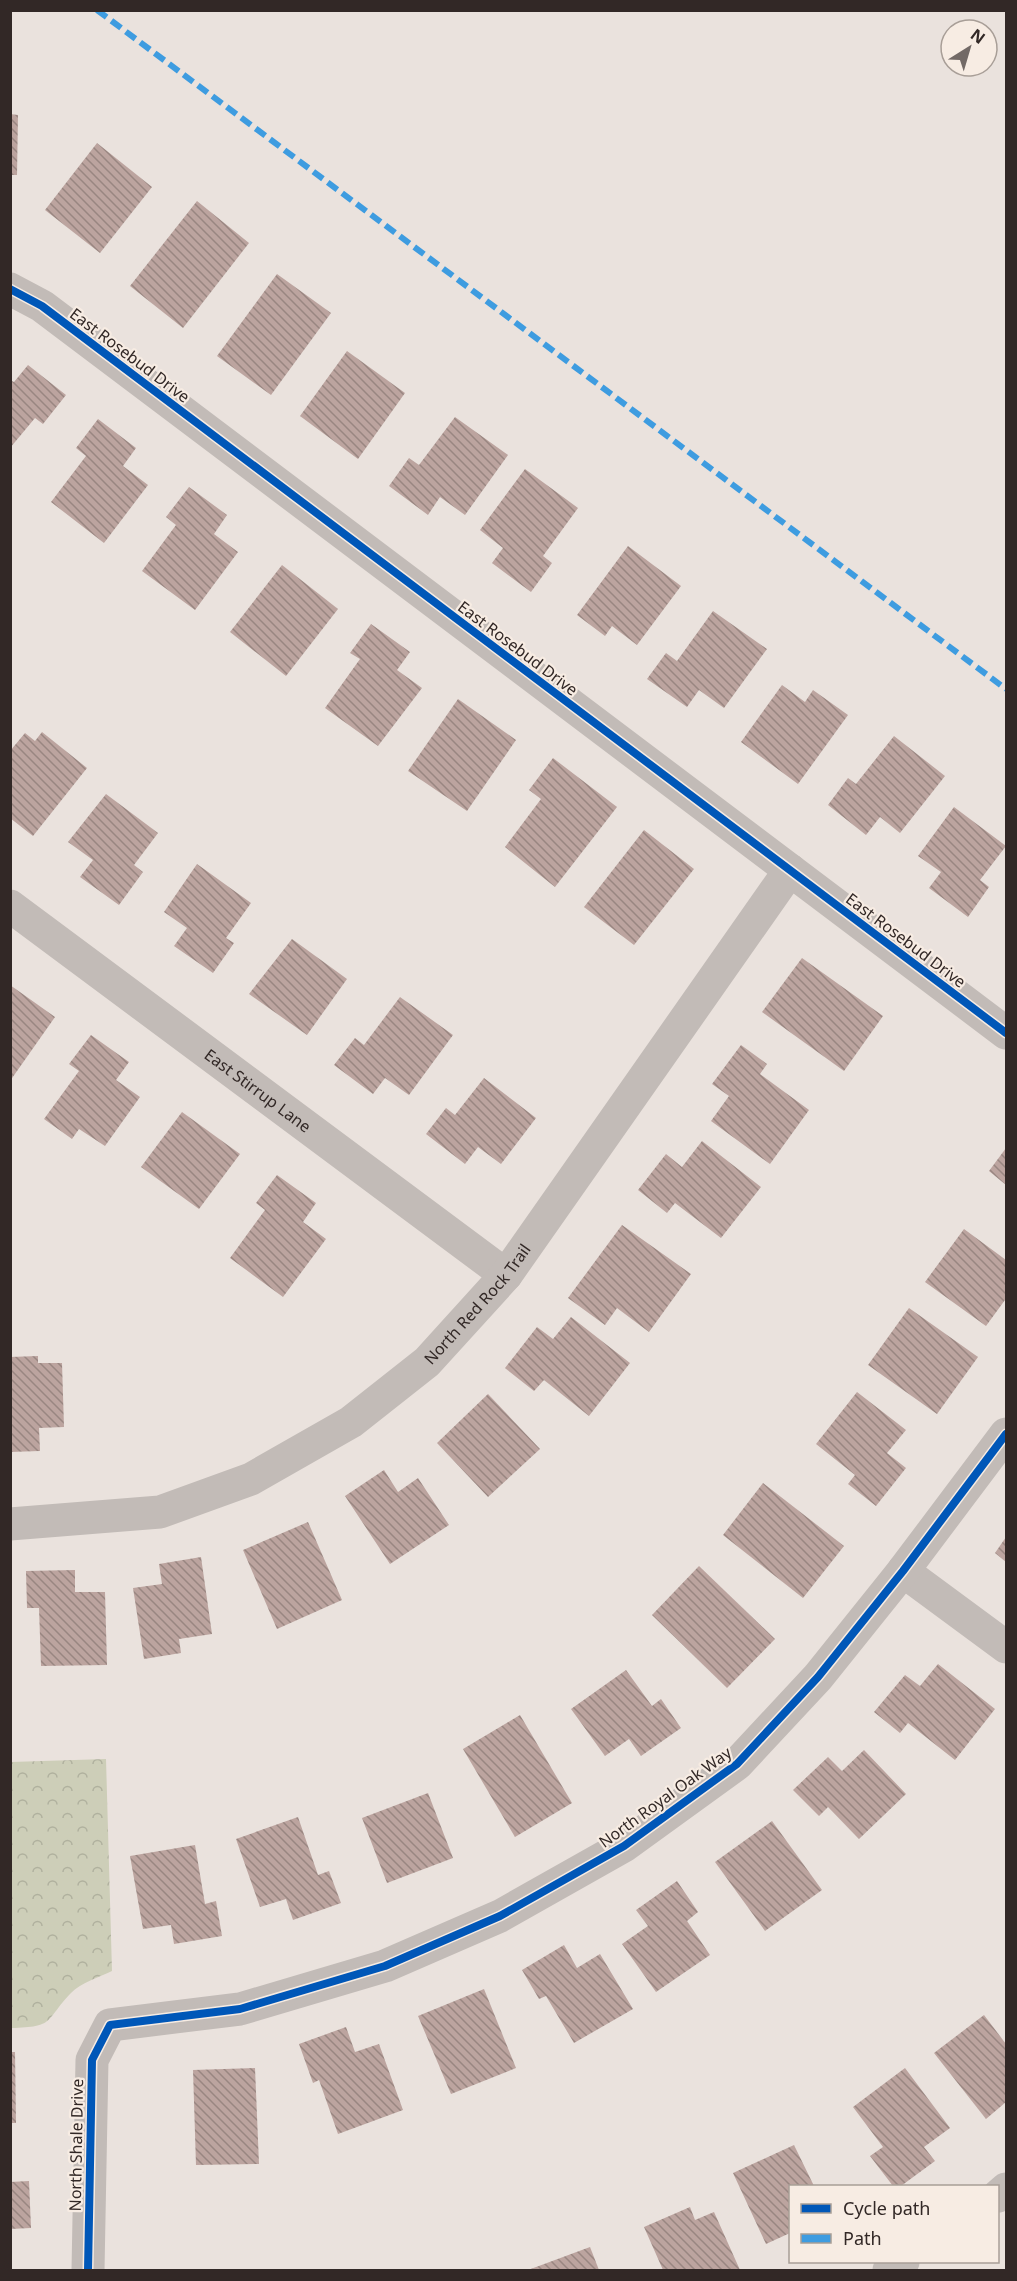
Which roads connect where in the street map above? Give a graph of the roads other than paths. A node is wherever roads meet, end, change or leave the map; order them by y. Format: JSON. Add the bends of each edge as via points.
{"nodes":[{"id":1,"x":10,"y":289,"type":"edge"},
{"id":2,"x":790,"y":870,"type":"junction"},
{"id":3,"x":10,"y":906,"type":"edge"},
{"id":4,"x":1006,"y":1033,"type":"edge"},
{"id":5,"x":506,"y":1275,"type":"junction"},
{"id":6,"x":1006,"y":1434,"type":"edge"},
{"id":7,"x":10,"y":1524,"type":"edge"},
{"id":8,"x":903,"y":1571,"type":"junction"},
{"id":9,"x":1006,"y":1647,"type":"edge"},
{"id":10,"x":110,"y":2025,"type":"joint"},
{"id":11,"x":88,"y":2271,"type":"edge"}],
"edges":[{"from":1,"to":2,"type":"street","name":"East Rosebud Drive","via":[[42,306]]},
{"from":2,"to":4,"type":"street","name":"East Rosebud Drive"},
{"from":2,"to":5,"type":"street","name":"North Red Rock Trail"},
{"from":3,"to":5,"type":"street","name":"East Stirrup Lane"},
{"from":5,"to":7,"type":"street","name":"North Red Rock Trail","via":[[427,1362],[351,1422],[252,1479],[160,1512]]},
{"from":6,"to":8,"type":"street","name":"North Royal Oak Way"},
{"from":8,"to":9,"type":"street"},
{"from":8,"to":10,"type":"street","name":"North Royal Oak Way","via":[[818,1677],[737,1764],[624,1846],[500,1916],[385,1966],[240,2009]]},
{"from":10,"to":11,"type":"street","name":"North Shale Drive","via":[[92,2060]]}]}
